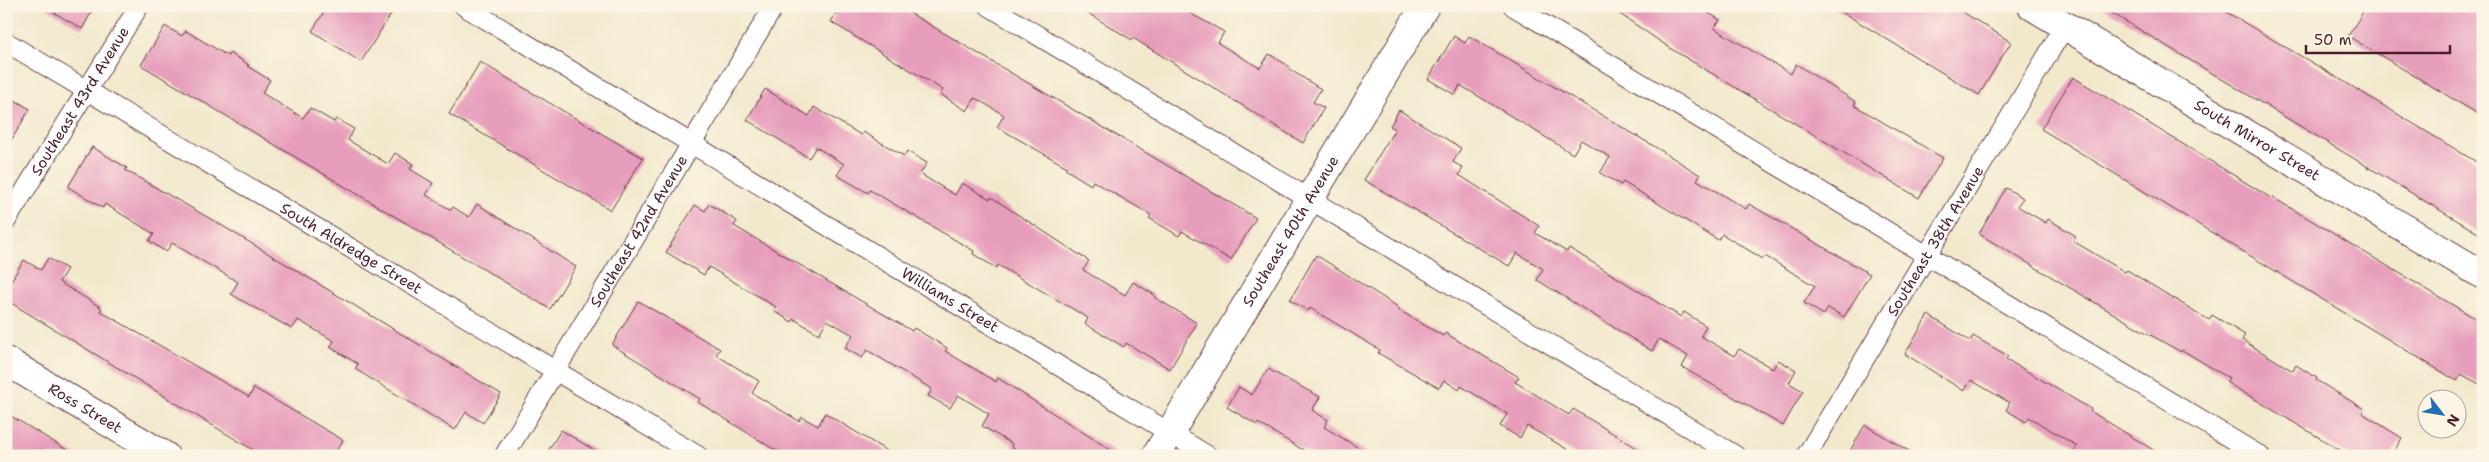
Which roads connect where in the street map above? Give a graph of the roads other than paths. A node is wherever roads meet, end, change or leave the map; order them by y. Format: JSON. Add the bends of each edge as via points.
{"nodes":[{"id":1,"x":140,"y":6,"type":"edge"},
{"id":2,"x":464,"y":6,"type":"edge"},
{"id":3,"x":774,"y":6,"type":"edge"},
{"id":4,"x":989,"y":6,"type":"edge"},
{"id":5,"x":1425,"y":6,"type":"edge"},
{"id":6,"x":1513,"y":6,"type":"edge"},
{"id":7,"x":2032,"y":6,"type":"edge"},
{"id":8,"x":2065,"y":26,"type":"junction"},
{"id":9,"x":6,"y":42,"type":"edge"},
{"id":10,"x":88,"y":90,"type":"junction"},
{"id":11,"x":692,"y":143,"type":"junction"},
{"id":12,"x":1309,"y":198,"type":"junction"},
{"id":13,"x":6,"y":221,"type":"edge"},
{"id":14,"x":1927,"y":255,"type":"junction"},
{"id":15,"x":2483,"y":275,"type":"edge"},
{"id":16,"x":6,"y":361,"type":"edge"},
{"id":17,"x":555,"y":369,"type":"junction"},
{"id":18,"x":1163,"y":444,"type":"edge"},
{"id":19,"x":165,"y":456,"type":"edge"},
{"id":20,"x":504,"y":456,"type":"edge"},
{"id":21,"x":698,"y":456,"type":"edge"},
{"id":22,"x":1208,"y":456,"type":"edge"},
{"id":23,"x":1736,"y":456,"type":"edge"},
{"id":24,"x":1806,"y":456,"type":"edge"},
{"id":25,"x":2260,"y":456,"type":"edge"}],
"edges":[{"from":1,"to":10,"type":"street","name":"Southeast 43rd Avenue"},
{"from":2,"to":11,"type":"street","name":"Williams Street"},
{"from":3,"to":11,"type":"street","name":"Southeast 42nd Avenue"},
{"from":4,"to":12,"type":"street"},
{"from":5,"to":12,"type":"street","name":"Southeast 40th Avenue"},
{"from":6,"to":14,"type":"street"},
{"from":7,"to":8,"type":"street","name":"South Mirror Street"},
{"from":8,"to":14,"type":"street","name":"Southeast 38th Avenue"},
{"from":8,"to":15,"type":"street","name":"South Mirror Street"},
{"from":9,"to":10,"type":"street","name":"South Aldredge Street"},
{"from":10,"to":13,"type":"street","name":"Southeast 43rd Avenue"},
{"from":10,"to":17,"type":"street","name":"South Aldredge Street"},
{"from":11,"to":17,"type":"street","name":"Southeast 42nd Avenue"},
{"from":11,"to":18,"type":"street","name":"Williams Street"},
{"from":12,"to":18,"type":"street","name":"Southeast 40th Avenue"},
{"from":12,"to":23,"type":"street"},
{"from":14,"to":24,"type":"street","name":"Southeast 38th Avenue"},
{"from":14,"to":25,"type":"street"},
{"from":16,"to":19,"type":"street","name":"Ross Street"},
{"from":17,"to":20,"type":"street","name":"Southeast 42nd Avenue"},
{"from":17,"to":21,"type":"street","name":"South Aldredge Street"},
{"from":18,"to":22,"type":"street","name":"Williams Street"}]}
